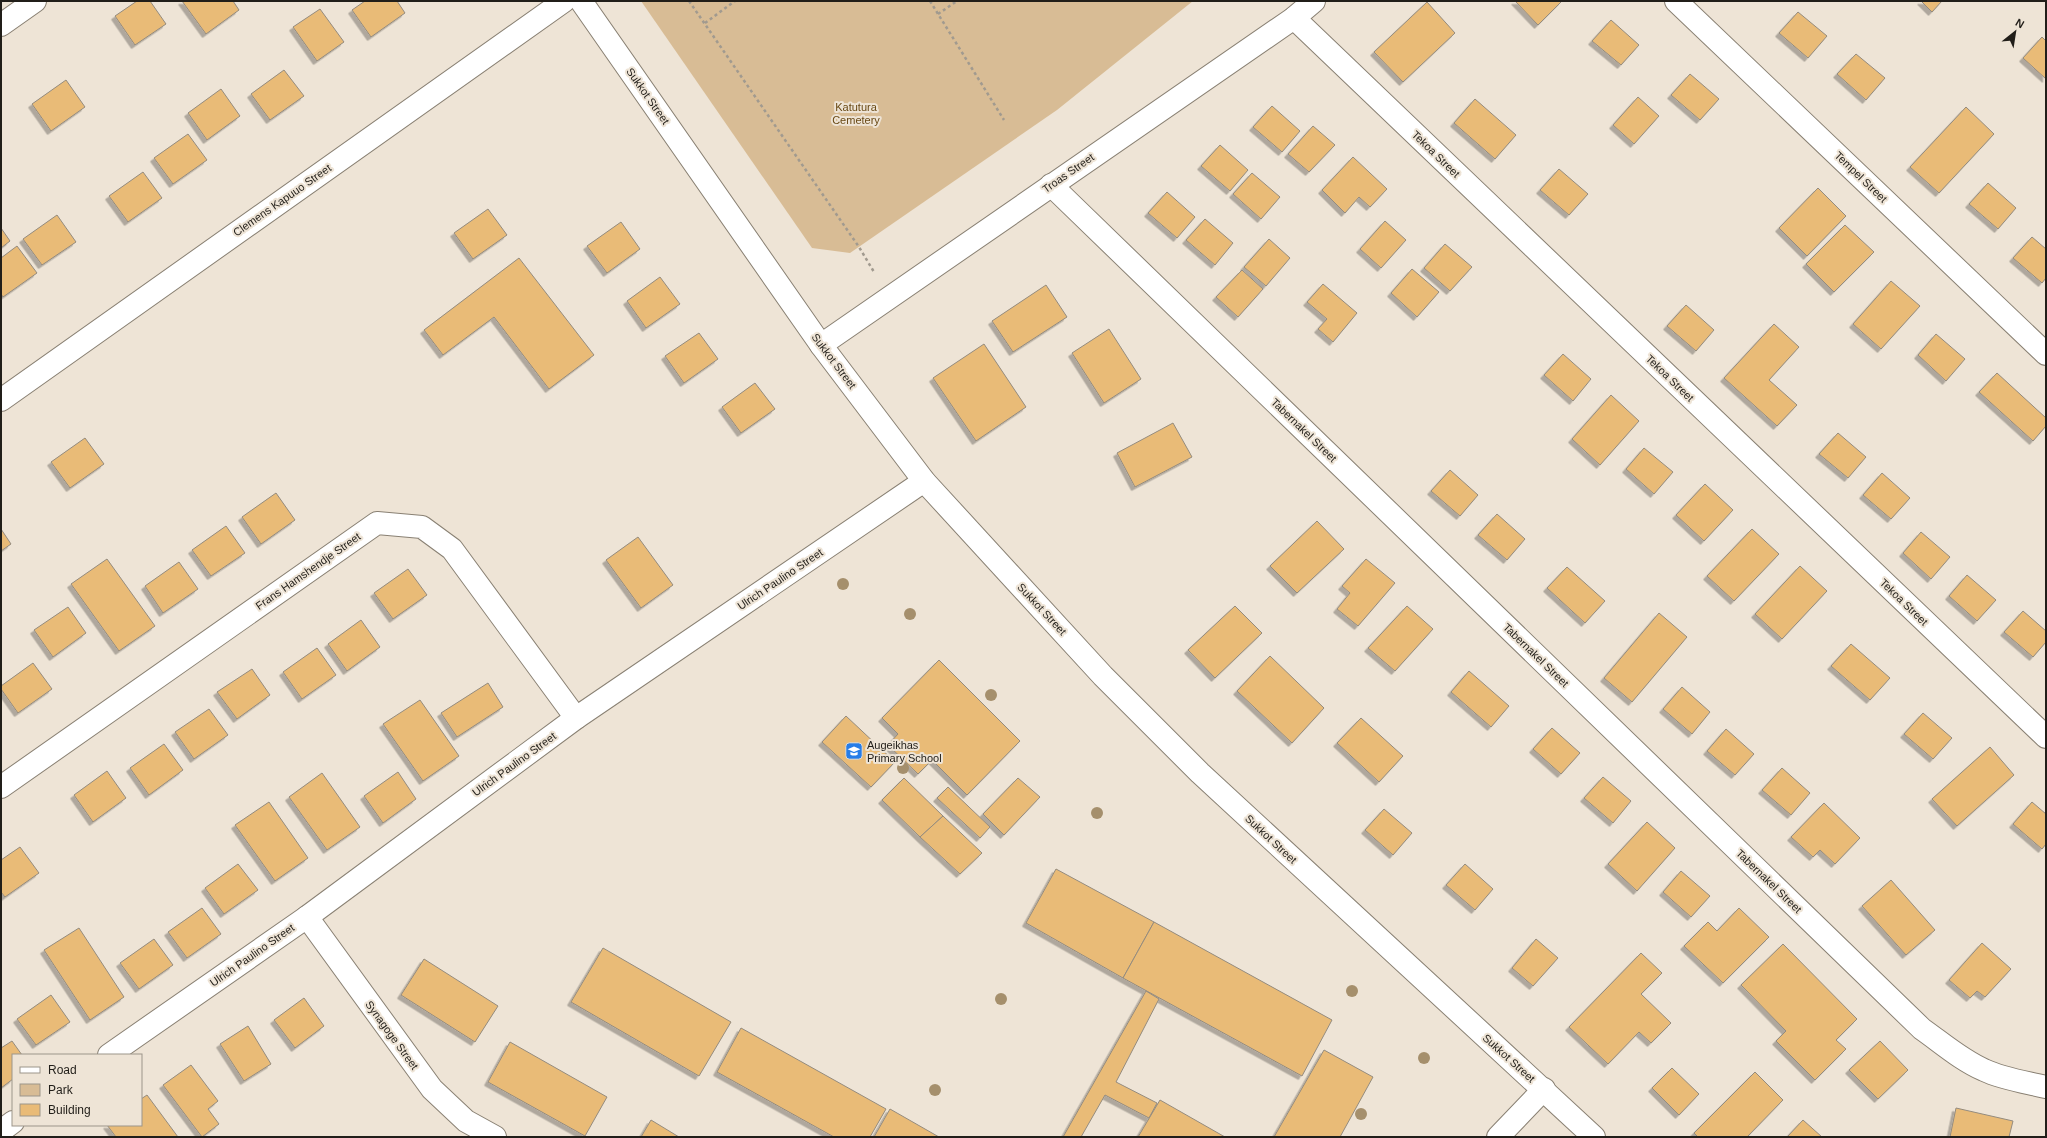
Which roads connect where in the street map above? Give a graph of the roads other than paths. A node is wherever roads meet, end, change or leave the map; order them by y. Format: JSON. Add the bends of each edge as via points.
{"nodes":[{"id":1,"x":35,"y":1,"type":"edge"},
{"id":2,"x":564,"y":1,"type":"edge"},
{"id":3,"x":581,"y":1,"type":"edge"},
{"id":4,"x":1314,"y":1,"type":"edge"},
{"id":5,"x":1676,"y":1,"type":"edge"},
{"id":6,"x":1294,"y":18,"type":"junction"},
{"id":7,"x":1,"y":24,"type":"edge"},
{"id":8,"x":1051,"y":185,"type":"junction"},
{"id":9,"x":821,"y":345,"type":"junction"},
{"id":10,"x":2046,"y":354,"type":"edge"},
{"id":11,"x":1,"y":400,"type":"edge"},
{"id":12,"x":924,"y":481,"type":"junction"},
{"id":13,"x":576,"y":718,"type":"junction"},
{"id":14,"x":2046,"y":737,"type":"edge"},
{"id":15,"x":1,"y":787,"type":"edge"},
{"id":16,"x":307,"y":917,"type":"junction"},
{"id":17,"x":110,"y":1054,"type":"edge"},
{"id":18,"x":2046,"y":1087,"type":"edge"},
{"id":19,"x":1544,"y":1089,"type":"junction"},
{"id":20,"x":12,"y":1123,"type":"edge"},
{"id":21,"x":1,"y":1131,"type":"edge"},
{"id":22,"x":495,"y":1137,"type":"edge"},
{"id":23,"x":1498,"y":1137,"type":"edge"},
{"id":24,"x":1594,"y":1137,"type":"edge"}],
"edges":[{"from":1,"to":7,"type":"street"},
{"from":2,"to":11,"type":"street","name":"Clemens Kapuuo Street"},
{"from":3,"to":9,"type":"street","name":"Sukkot Street"},
{"from":4,"to":6,"type":"street","name":"Troas Street"},
{"from":5,"to":10,"type":"street","name":"Tempel Street"},
{"from":6,"to":8,"type":"street","name":"Troas Street"},
{"from":6,"to":14,"type":"street","name":"Tekoa Street"},
{"from":8,"to":9,"type":"street","name":"Troas Street"},
{"from":8,"to":18,"type":"street","name":"Tabernakel Street","via":[[1922,1029],[1983,1070]]},
{"from":9,"to":12,"type":"street","name":"Sukkot Street"},
{"from":12,"to":13,"type":"street","name":"Ulrich Paulino Street"},
{"from":12,"to":19,"type":"street","name":"Sukkot Street","via":[[1103,676],[1200,772],[1376,937]]},
{"from":13,"to":15,"type":"street","name":"Frans Hamshendje Street","via":[[452,549],[422,527],[377,523]]},
{"from":13,"to":16,"type":"street","name":"Ulrich Paulino Street"},
{"from":16,"to":17,"type":"street","name":"Ulrich Paulino Street"},
{"from":16,"to":22,"type":"street","name":"Synagoge Street","via":[[432,1089],[466,1121]]},
{"from":19,"to":23,"type":"street"},
{"from":19,"to":24,"type":"street","name":"Sukkot Street"},
{"from":20,"to":21,"type":"street"}]}
